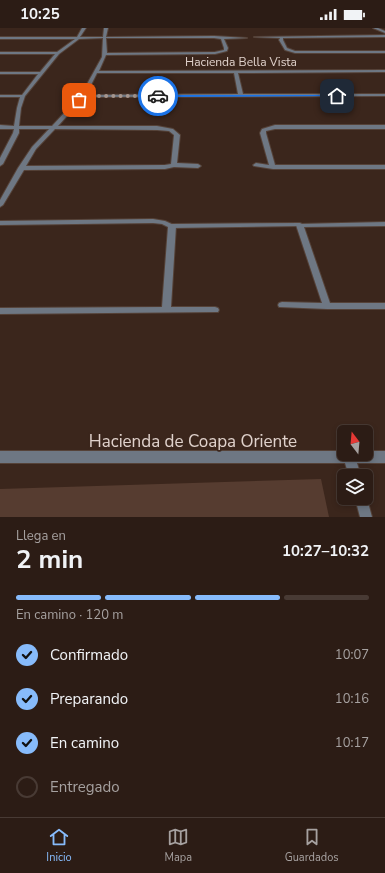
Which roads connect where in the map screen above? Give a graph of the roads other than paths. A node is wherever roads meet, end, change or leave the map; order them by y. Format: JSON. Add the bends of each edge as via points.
{"nodes":[{"id":1,"x":84,"y":28,"type":"edge"},
{"id":2,"x":106,"y":28,"type":"edge"},
{"id":3,"x":375,"y":28,"type":"edge"},
{"id":4,"x":384,"y":30,"type":"edge"},
{"id":5,"x":385,"y":36,"type":"edge"},
{"id":6,"x":256,"y":37,"type":"dead end"},
{"id":7,"x":282,"y":37,"type":"junction"},
{"id":8,"x":0,"y":38,"type":"edge"},
{"id":9,"x":78,"y":38,"type":"junction"},
{"id":10,"x":103,"y":38,"type":"junction"},
{"id":11,"x":222,"y":38,"type":"junction"},
{"id":12,"x":246,"y":38,"type":"dead end"},
{"id":13,"x":385,"y":52,"type":"edge"},
{"id":14,"x":0,"y":53,"type":"edge"},
{"id":15,"x":58,"y":53,"type":"junction"},
{"id":16,"x":105,"y":54,"type":"junction"},
{"id":17,"x":385,"y":71,"type":"edge"},
{"id":18,"x":96,"y":72,"type":"junction"},
{"id":19,"x":236,"y":72,"type":"junction"},
{"id":20,"x":0,"y":73,"type":"edge"},
{"id":21,"x":41,"y":73,"type":"junction"},
{"id":22,"x":0,"y":96,"type":"edge"},
{"id":23,"x":23,"y":96,"type":"junction"},
{"id":24,"x":83,"y":96,"type":"junction"},
{"id":25,"x":241,"y":96,"type":"junction"},
{"id":26,"x":385,"y":96,"type":"edge"},
{"id":27,"x":0,"y":127,"type":"edge"},
{"id":28,"x":18,"y":127,"type":"junction"},
{"id":29,"x":53,"y":127,"type":"junction"},
{"id":30,"x":385,"y":127,"type":"edge"},
{"id":31,"x":0,"y":164,"type":"edge"},
{"id":32,"x":174,"y":165,"type":"junction"},
{"id":33,"x":198,"y":166,"type":"dead end"},
{"id":34,"x":256,"y":166,"type":"dead end"},
{"id":35,"x":273,"y":167,"type":"junction"},
{"id":36,"x":385,"y":167,"type":"edge"},
{"id":37,"x":21,"y":168,"type":"junction"},
{"id":38,"x":0,"y":205,"type":"edge"},
{"id":39,"x":0,"y":223,"type":"edge"},
{"id":40,"x":385,"y":224,"type":"edge"},
{"id":41,"x":300,"y":225,"type":"junction"},
{"id":42,"x":172,"y":226,"type":"junction"},
{"id":43,"x":282,"y":305,"type":"dead end"},
{"id":44,"x":327,"y":306,"type":"junction"},
{"id":45,"x":385,"y":306,"type":"edge"},
{"id":46,"x":166,"y":310,"type":"junction"},
{"id":47,"x":215,"y":310,"type":"dead end"},
{"id":48,"x":0,"y":311,"type":"edge"},
{"id":49,"x":373,"y":457,"type":"edge"},
{"id":50,"x":385,"y":457,"type":"edge"},
{"id":51,"x":0,"y":458,"type":"edge"},
{"id":52,"x":337,"y":458,"type":"edge"},
{"id":53,"x":363,"y":505,"type":"edge"},
{"id":54,"x":366,"y":517,"type":"edge"}],
"edges":[{"from":1,"to":9,"type":"street"},
{"from":2,"to":10,"type":"street"},
{"from":3,"to":4,"type":"street"},
{"from":5,"to":7,"type":"street"},
{"from":6,"to":7,"type":"street"},
{"from":7,"to":13,"type":"street","via":[[286,50],[295,52]]},
{"from":8,"to":9,"type":"street"},
{"from":9,"to":10,"type":"street"},
{"from":9,"to":15,"type":"street"},
{"from":10,"to":11,"type":"street"},
{"from":10,"to":16,"type":"street"},
{"from":11,"to":12,"type":"street"},
{"from":11,"to":16,"type":"street","via":[[226,48],[221,52]]},
{"from":14,"to":15,"type":"street"},
{"from":15,"to":21,"type":"street"},
{"from":16,"to":18,"type":"street"},
{"from":17,"to":19,"type":"street","name":"Hacienda Bella Vista"},
{"from":18,"to":19,"type":"street","name":"Hacienda Bella Vista"},
{"from":18,"to":24,"type":"street"},
{"from":19,"to":25,"type":"street"},
{"from":20,"to":21,"type":"street"},
{"from":21,"to":23,"type":"street"},
{"from":22,"to":23,"type":"street"},
{"from":23,"to":28,"type":"street","via":[[19,108]]},
{"from":24,"to":25,"type":"street"},
{"from":24,"to":29,"type":"street"},
{"from":25,"to":26,"type":"street"},
{"from":27,"to":28,"type":"street"},
{"from":28,"to":29,"type":"street"},
{"from":28,"to":31,"type":"street","via":[[11,146]]},
{"from":29,"to":32,"type":"street","via":[[171,130],[177,135]]},
{"from":29,"to":37,"type":"street","via":[[34,148]]},
{"from":30,"to":35,"type":"street","via":[[268,128],[263,133]]},
{"from":32,"to":33,"type":"street"},
{"from":32,"to":37,"type":"street"},
{"from":34,"to":35,"type":"street"},
{"from":35,"to":36,"type":"street"},
{"from":37,"to":38,"type":"street"},
{"from":39,"to":42,"type":"street","via":[[153,221]]},
{"from":40,"to":41,"type":"street"},
{"from":41,"to":42,"type":"street"},
{"from":41,"to":44,"type":"street"},
{"from":42,"to":46,"type":"street"},
{"from":43,"to":44,"type":"street"},
{"from":44,"to":45,"type":"street"},
{"from":46,"to":47,"type":"street"},
{"from":46,"to":48,"type":"street"},
{"from":49,"to":50,"type":"street","name":"Hacienda de Coapa Oriente"},
{"from":51,"to":52,"type":"street","name":"Hacienda de Coapa Oriente"},
{"from":53,"to":54,"type":"street"}]}
